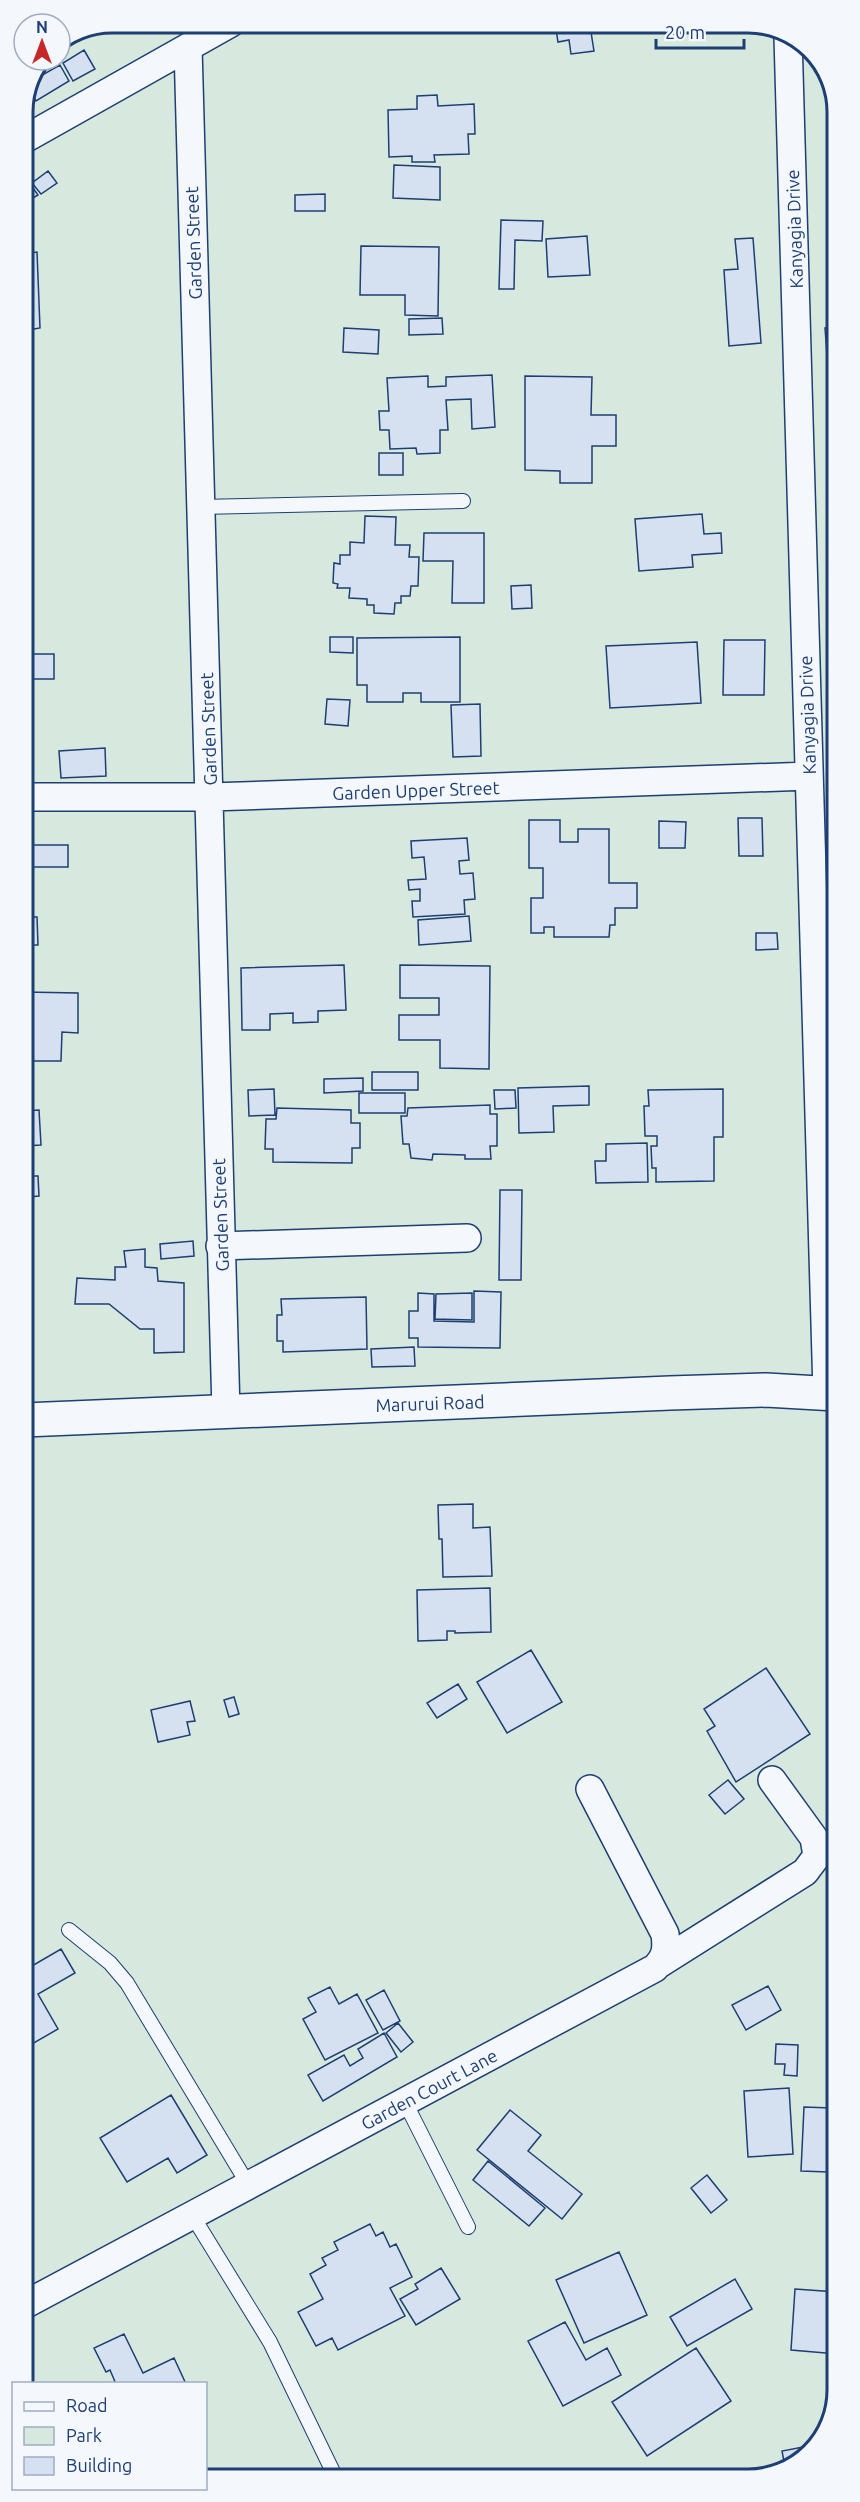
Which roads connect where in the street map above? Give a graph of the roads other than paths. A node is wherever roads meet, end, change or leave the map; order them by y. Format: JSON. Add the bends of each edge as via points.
{"nodes":[{"id":1,"x":212,"y":33,"type":"edge"},
{"id":2,"x":788,"y":44,"type":"edge"},
{"id":3,"x":188,"y":47,"type":"junction"},
{"id":4,"x":33,"y":134,"type":"edge"},
{"id":5,"x":463,"y":501,"type":"dead end"},
{"id":6,"x":200,"y":507,"type":"junction"},
{"id":7,"x":809,"y":776,"type":"junction"},
{"id":8,"x":33,"y":797,"type":"edge"},
{"id":9,"x":210,"y":797,"type":"junction"},
{"id":10,"x":467,"y":1238,"type":"dead end"},
{"id":11,"x":220,"y":1246,"type":"junction"},
{"id":12,"x":827,"y":1260,"type":"edge"},
{"id":13,"x":827,"y":1394,"type":"edge"},
{"id":14,"x":226,"y":1411,"type":"junction"},
{"id":15,"x":33,"y":1420,"type":"edge"},
{"id":16,"x":771,"y":1780,"type":"dead end"},
{"id":17,"x":590,"y":1789,"type":"dead end"},
{"id":18,"x":69,"y":1930,"type":"dead end"},
{"id":19,"x":659,"y":1964,"type":"junction"},
{"id":20,"x":405,"y":2102,"type":"junction"},
{"id":21,"x":249,"y":2186,"type":"junction"},
{"id":22,"x":192,"y":2215,"type":"junction"},
{"id":23,"x":468,"y":2228,"type":"dead end"},
{"id":24,"x":33,"y":2300,"type":"edge"},
{"id":25,"x":332,"y":2469,"type":"edge"}],
"edges":[{"from":1,"to":3,"type":"street"},
{"from":2,"to":7,"type":"street","name":"Kanyagia Drive"},
{"from":3,"to":4,"type":"street"},
{"from":3,"to":6,"type":"street","name":"Garden Street"},
{"from":5,"to":6,"type":"lane"},
{"from":6,"to":9,"type":"street","name":"Garden Street"},
{"from":7,"to":9,"type":"street","name":"Garden Upper Street"},
{"from":7,"to":12,"type":"street","name":"Kanyagia Drive"},
{"from":8,"to":9,"type":"street","name":"Garden Upper Street"},
{"from":9,"to":11,"type":"street","name":"Garden Street"},
{"from":10,"to":11,"type":"street"},
{"from":11,"to":14,"type":"street","name":"Garden Street"},
{"from":13,"to":14,"type":"street","name":"Marurui Road","via":[[766,1390]]},
{"from":14,"to":15,"type":"street","name":"Marurui Road"},
{"from":16,"to":19,"type":"street","name":"Garden Court Lane","via":[[814,1838],[818,1856],[805,1872]]},
{"from":17,"to":19,"type":"street","via":[[665,1934],[667,1947]]},
{"from":18,"to":21,"type":"lane","via":[[110,1963],[127,1983]]},
{"from":19,"to":20,"type":"street","name":"Garden Court Lane"},
{"from":20,"to":21,"type":"street","name":"Garden Court Lane"},
{"from":20,"to":23,"type":"lane"},
{"from":21,"to":22,"type":"street","name":"Garden Court Lane"},
{"from":22,"to":24,"type":"street","name":"Garden Court Lane"},
{"from":22,"to":25,"type":"lane","via":[[270,2342]]}]}
